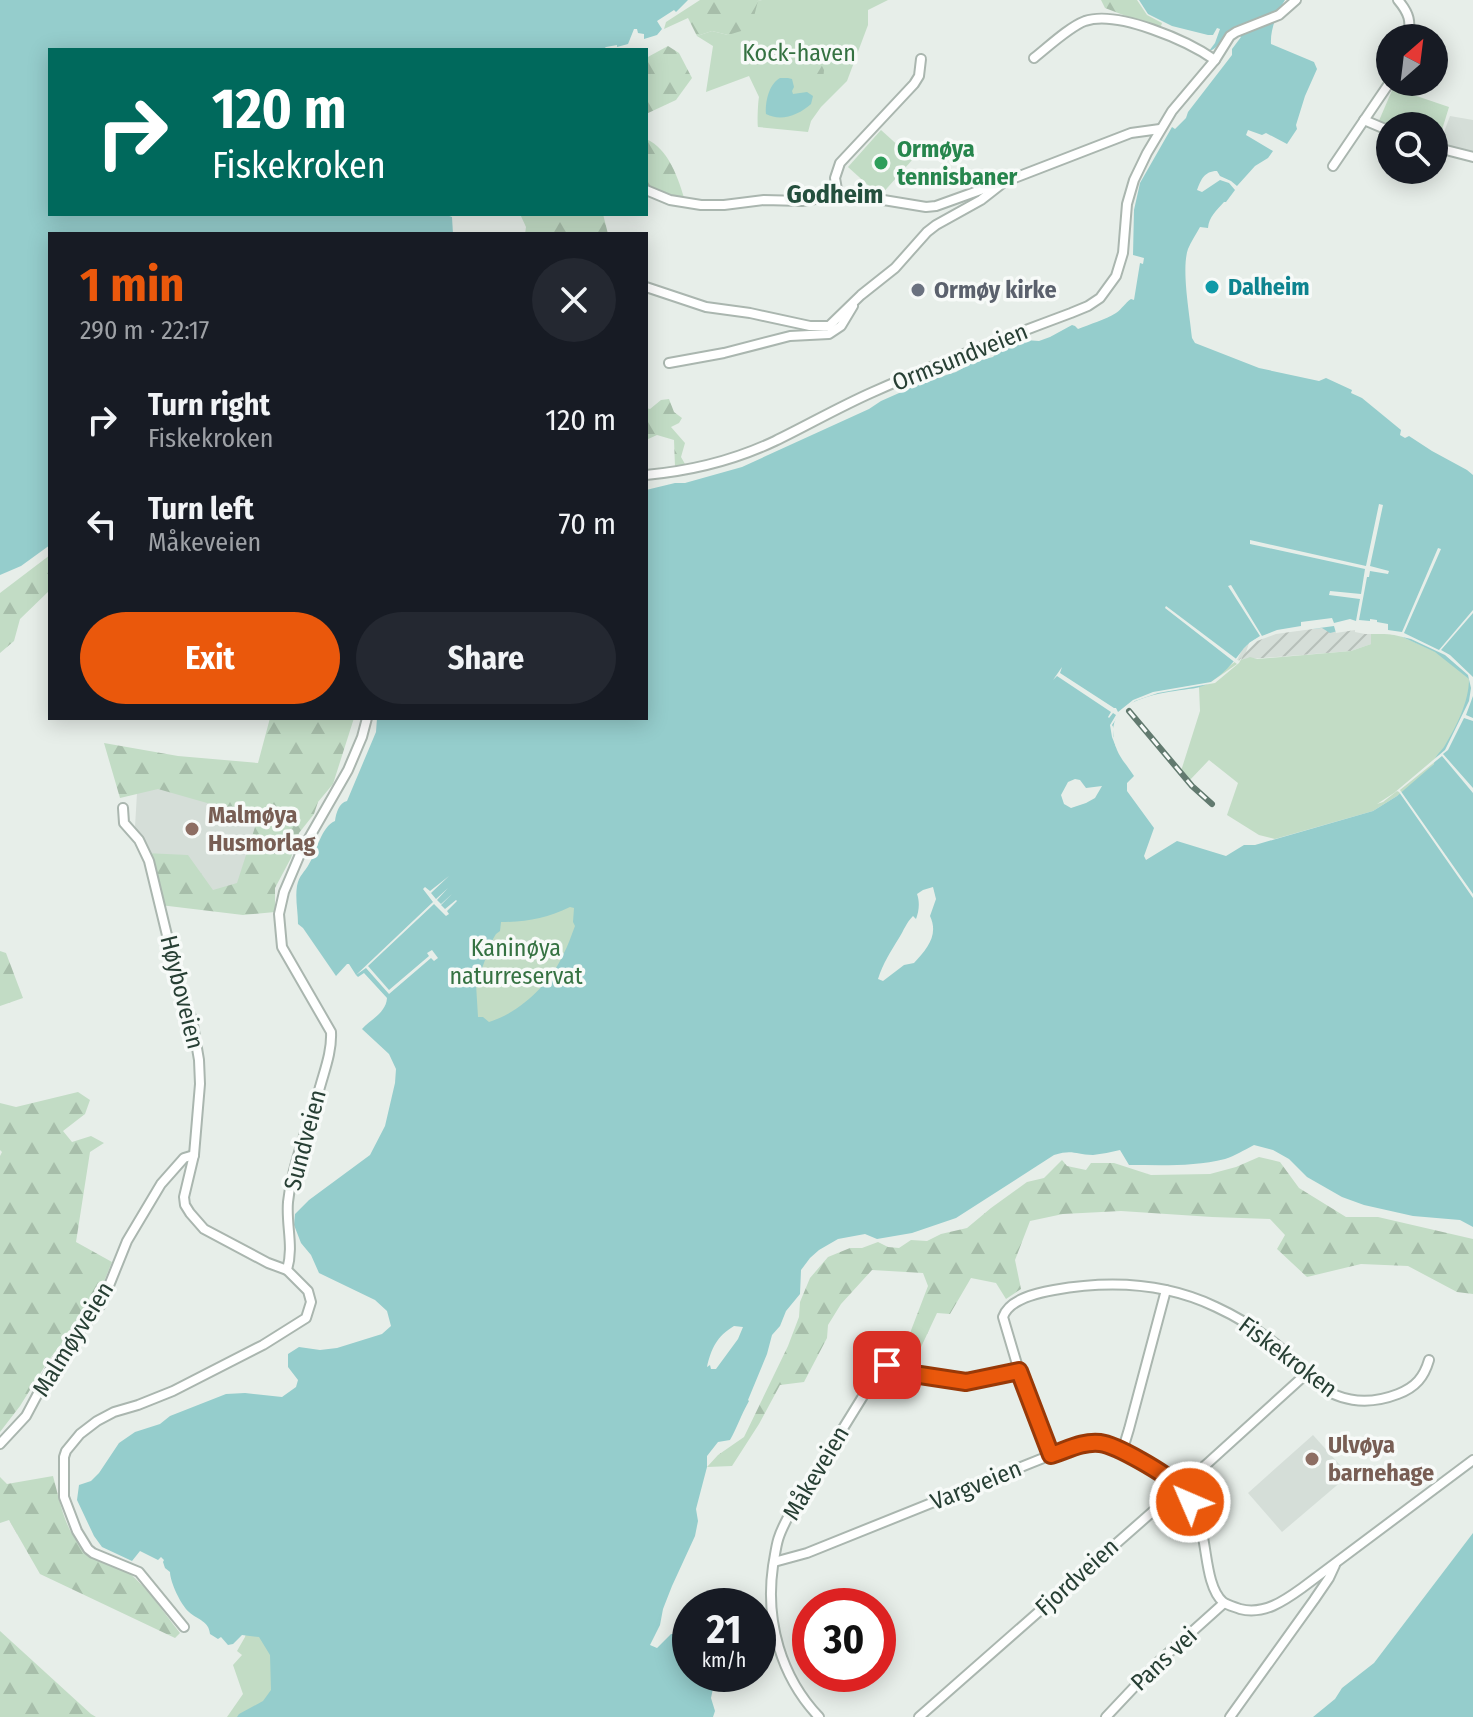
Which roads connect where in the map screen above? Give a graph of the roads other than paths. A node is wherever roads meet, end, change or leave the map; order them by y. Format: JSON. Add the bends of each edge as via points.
{"nodes":[{"id":1,"x":1296,"y":0,"type":"edge"},
{"id":2,"x":1398,"y":0,"type":"edge"},
{"id":3,"x":1411,"y":24,"type":"edge"},
{"id":4,"x":1034,"y":58,"type":"dead end"},
{"id":5,"x":921,"y":59,"type":"dead end"},
{"id":6,"x":1215,"y":60,"type":"junction"},
{"id":7,"x":1380,"y":96,"type":"edge"},
{"id":8,"x":1364,"y":120,"type":"junction"},
{"id":9,"x":1376,"y":125,"type":"edge"},
{"id":10,"x":1160,"y":129,"type":"junction"},
{"id":11,"x":1448,"y":151,"type":"edge"},
{"id":12,"x":1473,"y":157,"type":"edge"},
{"id":13,"x":1333,"y":166,"type":"dead end"},
{"id":14,"x":1004,"y":182,"type":"junction"},
{"id":15,"x":648,"y":191,"type":"edge"},
{"id":16,"x":838,"y":195,"type":"junction"},
{"id":17,"x":648,"y":288,"type":"edge"},
{"id":18,"x":854,"y":301,"type":"junction"},
{"id":19,"x":669,"y":363,"type":"dead end"},
{"id":20,"x":648,"y":475,"type":"edge"},
{"id":21,"x":366,"y":720,"type":"edge"},
{"id":22,"x":123,"y":808,"type":"dead end"},
{"id":23,"x":194,"y":1155,"type":"junction"},
{"id":24,"x":287,"y":1270,"type":"junction"},
{"id":25,"x":1166,"y":1290,"type":"junction"},
{"id":26,"x":1429,"y":1360,"type":"dead end"},
{"id":27,"x":1019,"y":1371,"type":"junction"},
{"id":28,"x":1306,"y":1374,"type":"junction"},
{"id":29,"x":0,"y":1444,"type":"edge"},
{"id":30,"x":1122,"y":1452,"type":"junction"},
{"id":31,"x":1051,"y":1455,"type":"junction"},
{"id":32,"x":1473,"y":1460,"type":"edge"},
{"id":33,"x":1179,"y":1487,"type":"junction"},
{"id":34,"x":774,"y":1562,"type":"junction"},
{"id":35,"x":1335,"y":1564,"type":"junction"},
{"id":36,"x":1224,"y":1603,"type":"junction"},
{"id":37,"x":184,"y":1627,"type":"dead end"},
{"id":38,"x":819,"y":1717,"type":"edge"},
{"id":39,"x":919,"y":1717,"type":"edge"},
{"id":40,"x":1106,"y":1717,"type":"edge"},
{"id":41,"x":1230,"y":1717,"type":"edge"}],
"edges":[{"from":1,"to":6,"type":"street","name":"Ormsundveien","via":[[1279,15],[1236,32]]},
{"from":2,"to":3,"type":"street"},
{"from":4,"to":6,"type":"street","via":[[1080,23],[1104,19],[1147,27]]},
{"from":5,"to":16,"type":"street","via":[[914,84],[840,163],[835,178]]},
{"from":6,"to":10,"type":"street","name":"Ormsundveien"},
{"from":7,"to":8,"type":"street"},
{"from":8,"to":9,"type":"street"},
{"from":8,"to":13,"type":"street"},
{"from":10,"to":14,"type":"street","via":[[1118,137]]},
{"from":10,"to":20,"type":"street","name":"Ormsundveien","via":[[1134,180],[1120,265],[1100,298],[914,373],[748,452],[693,469]]},
{"from":11,"to":12,"type":"street"},
{"from":14,"to":16,"type":"street","via":[[936,206]]},
{"from":14,"to":18,"type":"street","via":[[936,225]]},
{"from":15,"to":16,"type":"street","via":[[683,203],[713,205]]},
{"from":17,"to":18,"type":"street","via":[[706,307],[824,327]]},
{"from":18,"to":19,"type":"street","via":[[845,321],[829,334],[790,336]]},
{"from":21,"to":24,"type":"street","name":"Sundveien","via":[[348,770],[301,852],[279,914],[282,947],[332,1042],[291,1183]]},
{"from":22,"to":23,"type":"street","name":"Høyboveien","via":[[124,823],[149,861],[194,1030],[200,1084]]},
{"from":23,"to":24,"type":"street","name":"Høyboveien","via":[[184,1197],[190,1213],[220,1239]]},
{"from":23,"to":29,"type":"street","name":"Malmøyveien","via":[[184,1158],[161,1184],[127,1241],[102,1303],[52,1367],[26,1416]]},
{"from":24,"to":37,"type":"street","via":[[308,1291],[306,1318],[173,1391],[97,1421],[72,1442],[64,1457],[64,1497],[88,1549],[139,1572]]},
{"from":25,"to":27,"type":"street","name":"Fiskekroken","via":[[1089,1284],[1010,1305],[1003,1317]]},
{"from":25,"to":28,"type":"street","name":"Fiskekroken","via":[[1243,1321]]},
{"from":25,"to":30,"type":"street"},
{"from":26,"to":28,"type":"street","name":"Fiskekroken","via":[[1414,1386],[1375,1400],[1341,1398]]},
{"from":27,"to":31,"type":"street","name":"Fiskekroken"},
{"from":27,"to":34,"type":"street","name":"Måkeveien","via":[[966,1382],[881,1367],[783,1526]]},
{"from":28,"to":33,"type":"street","name":"Fjordveien"},
{"from":30,"to":31,"type":"street","name":"Vargveien","via":[[1093,1443]]},
{"from":30,"to":33,"type":"street","name":"Vargveien"},
{"from":31,"to":34,"type":"street","name":"Vargveien"},
{"from":32,"to":35,"type":"street"},
{"from":33,"to":36,"type":"street","name":"Vargveien","via":[[1198,1520],[1212,1581]]},
{"from":33,"to":39,"type":"street","name":"Fjordveien"},
{"from":34,"to":38,"type":"street","name":"Måkeveien","via":[[771,1619],[782,1656]]},
{"from":35,"to":36,"type":"street","via":[[1272,1606],[1253,1611]]},
{"from":35,"to":41,"type":"street"},
{"from":36,"to":40,"type":"street","name":"Pans vei"}]}
